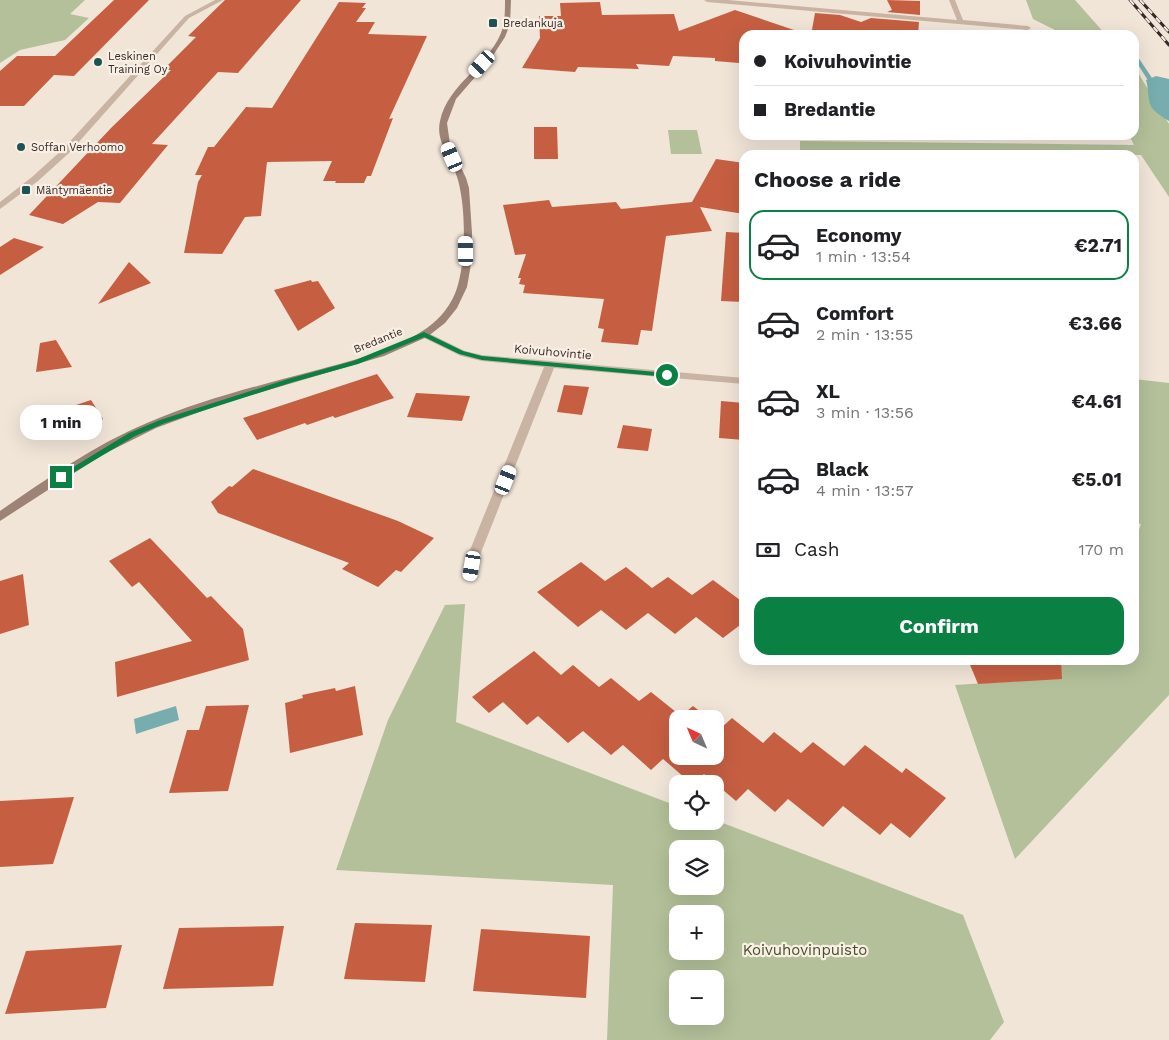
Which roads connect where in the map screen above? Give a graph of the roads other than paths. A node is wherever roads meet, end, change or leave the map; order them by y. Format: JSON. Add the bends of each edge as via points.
{"nodes":[{"id":1,"x":220,"y":0,"type":"edge"},
{"id":2,"x":508,"y":0,"type":"edge"},
{"id":3,"x":707,"y":0,"type":"edge"},
{"id":4,"x":952,"y":0,"type":"edge"},
{"id":5,"x":962,"y":22,"type":"junction"},
{"id":6,"x":1028,"y":28,"type":"dead end"},
{"id":7,"x":0,"y":206,"type":"edge"},
{"id":8,"x":424,"y":334,"type":"junction"},
{"id":9,"x":550,"y":365,"type":"junction"},
{"id":10,"x":739,"y":381,"type":"edge"},
{"id":11,"x":0,"y":517,"type":"edge"},
{"id":12,"x":470,"y":577,"type":"dead end"}],
"edges":[{"from":1,"to":7,"type":"street","via":[[187,17],[66,151]]},
{"from":2,"to":8,"type":"street","name":"Bredantie","via":[[508,15],[500,41],[459,90],[445,113],[442,126],[445,140],[462,180],[466,201],[466,268],[457,301],[438,324]]},
{"from":3,"to":5,"type":"street"},
{"from":4,"to":5,"type":"street"},
{"from":5,"to":6,"type":"street"},
{"from":8,"to":9,"type":"street","name":"Koivuhovintie","via":[[461,353]]},
{"from":8,"to":11,"type":"street","name":"Bredantie","via":[[356,363],[194,410],[132,434]]},
{"from":9,"to":10,"type":"street","name":"Koivuhovintie"},
{"from":9,"to":12,"type":"street","via":[[474,555]]}]}
